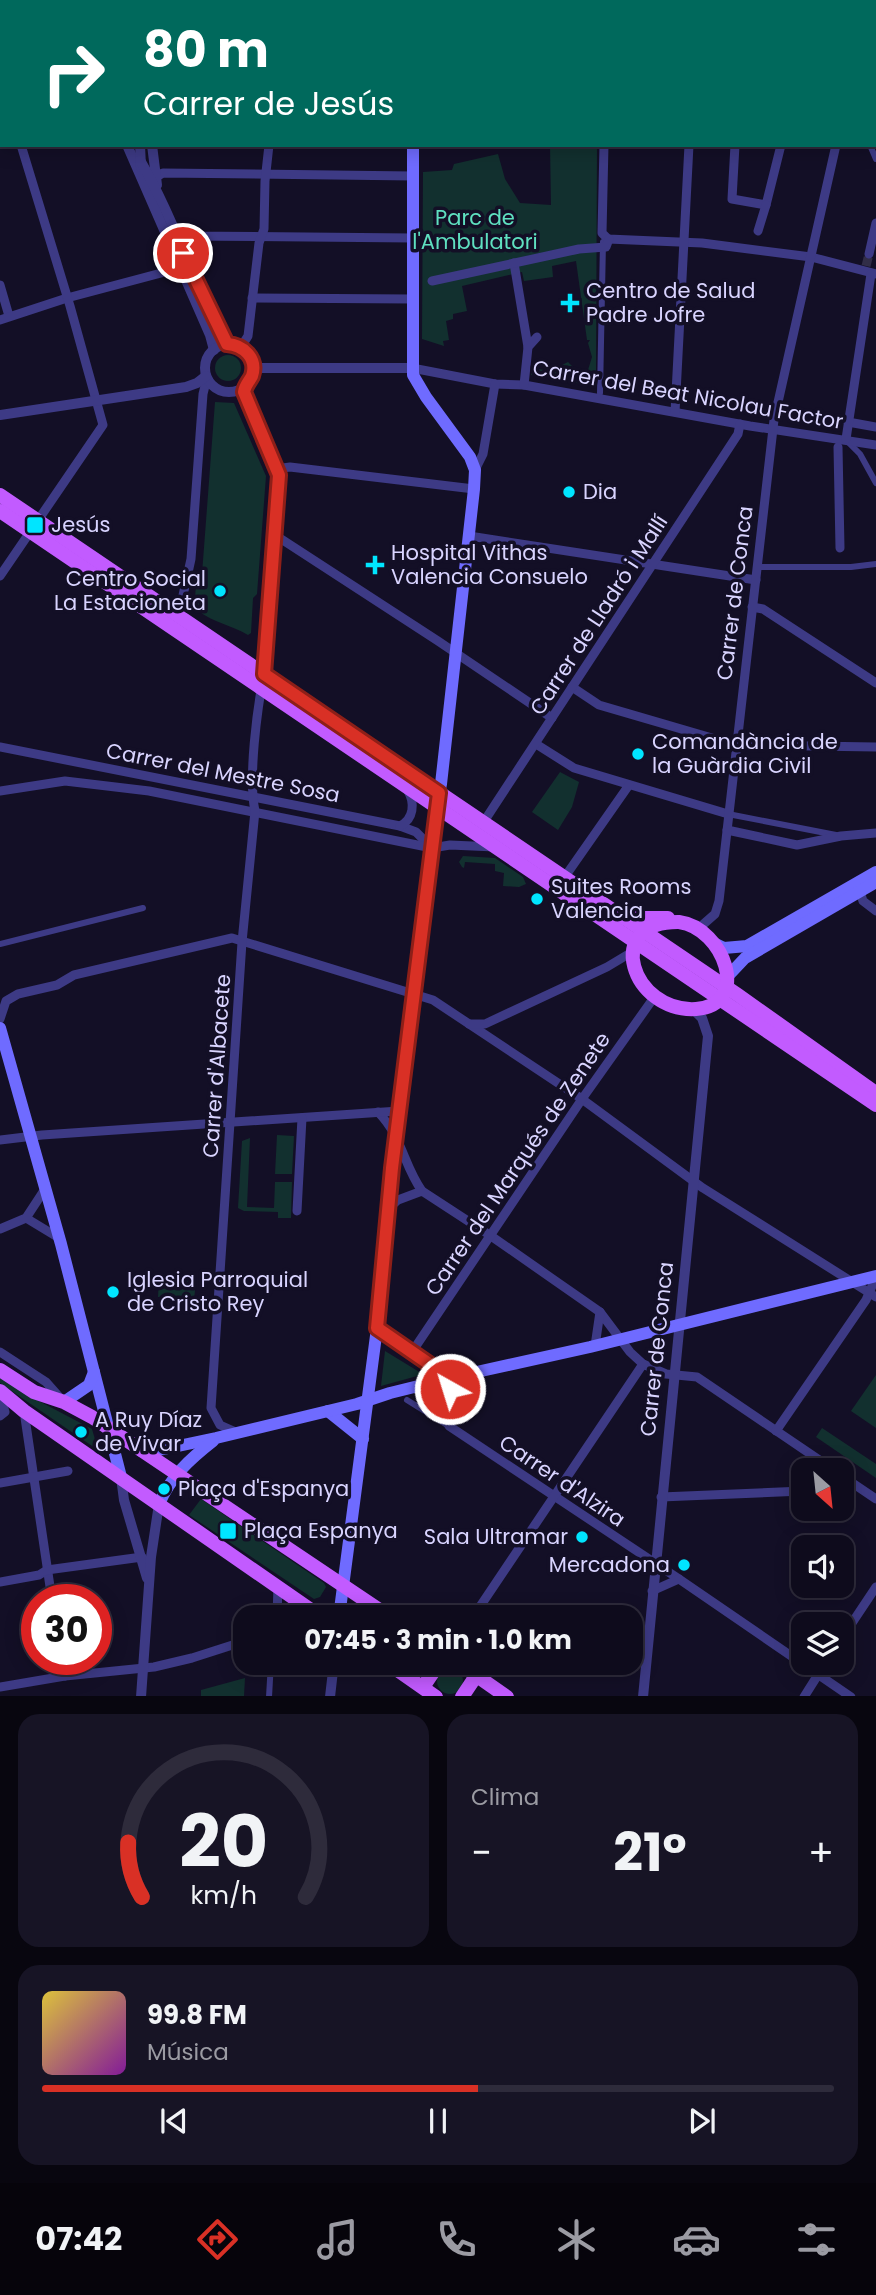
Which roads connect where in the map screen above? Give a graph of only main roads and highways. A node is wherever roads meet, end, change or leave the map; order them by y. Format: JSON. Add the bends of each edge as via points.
{"nodes":[{"id":1,"x":413,"y":147,"type":"edge"},
{"id":2,"x":0,"y":495,"type":"edge"},
{"id":3,"x":0,"y":510,"type":"edge"},
{"id":4,"x":34,"y":526,"type":"junction"},
{"id":5,"x":262,"y":681,"type":"junction"},
{"id":6,"x":437,"y":800,"type":"junction"},
{"id":7,"x":873,"y":877,"type":"edge"},
{"id":8,"x":624,"y":918,"type":"junction"},
{"id":9,"x":693,"y":926,"type":"junction"},
{"id":10,"x":638,"y":942,"type":"junction"},
{"id":11,"x":716,"y":944,"type":"junction"},
{"id":12,"x":724,"y":987,"type":"junction"},
{"id":13,"x":0,"y":1028,"type":"edge"},
{"id":14,"x":799,"y":1044,"type":"junction"},
{"id":15,"x":876,"y":1084,"type":"edge"},
{"id":16,"x":876,"y":1095,"type":"edge"},
{"id":17,"x":876,"y":1105,"type":"edge"},
{"id":18,"x":876,"y":1276,"type":"edge"},
{"id":19,"x":0,"y":1370,"type":"edge"},
{"id":20,"x":94,"y":1371,"type":"junction"},
{"id":21,"x":8,"y":1400,"type":"edge"},
{"id":22,"x":367,"y":1401,"type":"junction"},
{"id":23,"x":64,"y":1402,"type":"junction"},
{"id":24,"x":328,"y":1411,"type":"junction"},
{"id":25,"x":110,"y":1429,"type":"junction"},
{"id":26,"x":216,"y":1438,"type":"junction"},
{"id":27,"x":363,"y":1440,"type":"junction"},
{"id":28,"x":141,"y":1451,"type":"junction"},
{"id":29,"x":176,"y":1474,"type":"junction"},
{"id":30,"x":121,"y":1477,"type":"junction"},
{"id":31,"x":159,"y":1504,"type":"junction"},
{"id":32,"x":343,"y":1585,"type":"junction"},
{"id":33,"x":304,"y":1605,"type":"edge"},
{"id":34,"x":340,"y":1605,"type":"edge"},
{"id":35,"x":372,"y":1605,"type":"edge"},
{"id":36,"x":405,"y":1675,"type":"edge"},
{"id":37,"x":431,"y":1675,"type":"edge"},
{"id":38,"x":476,"y":1676,"type":"joint"},
{"id":39,"x":423,"y":1687,"type":"junction"},
{"id":40,"x":436,"y":1696,"type":"edge"},
{"id":41,"x":462,"y":1696,"type":"edge"},
{"id":42,"x":507,"y":1696,"type":"edge"}],
"edges":[{"from":1,"to":6,"type":"main road","via":[[412,368],[417,383],[475,470]]},
{"from":2,"to":4,"type":"main road"},
{"from":3,"to":4,"type":"main road"},
{"from":4,"to":5,"type":"main road","via":[[181,633]]},
{"from":4,"to":5,"type":"main road","via":[[178,616]]},
{"from":5,"to":6,"type":"main road"},
{"from":5,"to":6,"type":"main road","via":[[405,786]]},
{"from":6,"to":8,"type":"main road","via":[[483,823]]},
{"from":6,"to":10,"type":"main road","via":[[496,848]]},
{"from":6,"to":22,"type":"main road"},
{"from":7,"to":11,"type":"main road","via":[[747,946]]},
{"from":7,"to":12,"type":"main road","via":[[859,892],[745,958]]},
{"from":8,"to":9,"type":"main road","via":[[665,917]]},
{"from":8,"to":10,"type":"main road"},
{"from":9,"to":10,"type":"main road","via":[[667,923],[651,928]]},
{"from":9,"to":11,"type":"main road"},
{"from":10,"to":12,"type":"main road"},
{"from":10,"to":12,"type":"main road","via":[[632,965],[655,996],[693,1009],[708,1007]]},
{"from":11,"to":12,"type":"main road","via":[[724,959]]},
{"from":12,"to":14,"type":"main road"},
{"from":13,"to":20,"type":"main road"},
{"from":14,"to":15,"type":"main road","via":[[834,1056]]},
{"from":14,"to":16,"type":"main road"},
{"from":14,"to":17,"type":"main road"},
{"from":18,"to":22,"type":"main road"},
{"from":19,"to":23,"type":"main road","via":[[34,1392]]},
{"from":20,"to":23,"type":"main road","via":[[89,1385]]},
{"from":20,"to":25,"type":"main road"},
{"from":21,"to":30,"type":"main road"},
{"from":22,"to":24,"type":"main road"},
{"from":22,"to":27,"type":"main road"},
{"from":23,"to":25,"type":"main road"},
{"from":24,"to":26,"type":"main road"},
{"from":24,"to":27,"type":"main road"},
{"from":25,"to":28,"type":"main road"},
{"from":25,"to":30,"type":"main road"},
{"from":26,"to":28,"type":"main road"},
{"from":26,"to":29,"type":"main road"},
{"from":27,"to":32,"type":"main road"},
{"from":28,"to":29,"type":"main road"},
{"from":29,"to":31,"type":"main road"},
{"from":29,"to":32,"type":"main road"},
{"from":30,"to":31,"type":"main road"},
{"from":31,"to":33,"type":"main road"},
{"from":32,"to":34,"type":"main road"},
{"from":32,"to":35,"type":"main road"},
{"from":36,"to":39,"type":"main road"},
{"from":37,"to":39,"type":"main road"},
{"from":38,"to":41,"type":"main road"},
{"from":38,"to":42,"type":"main road"},
{"from":39,"to":40,"type":"main road"}]}
